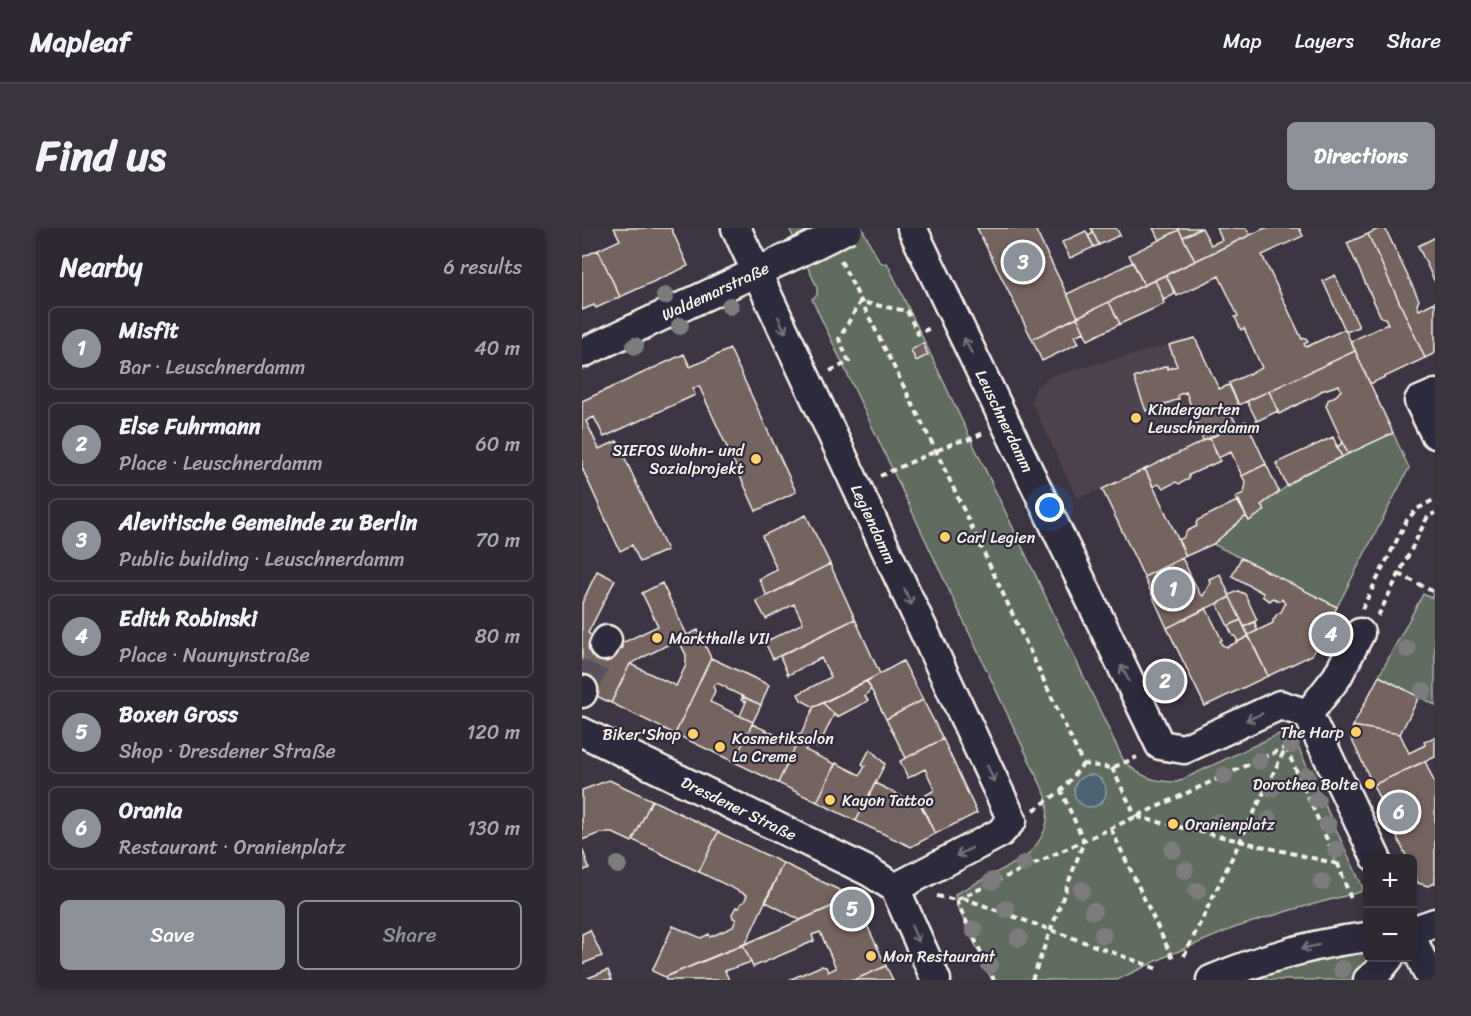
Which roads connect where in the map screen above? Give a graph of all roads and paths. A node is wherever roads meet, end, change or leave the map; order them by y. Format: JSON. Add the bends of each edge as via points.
{"nodes":[{"id":1,"x":736,"y":228,"type":"edge"},
{"id":2,"x":848,"y":228,"type":"edge"},
{"id":3,"x":912,"y":228,"type":"edge"},
{"id":4,"x":840,"y":260,"type":"dead end"},
{"id":5,"x":757,"y":273,"type":"junction"},
{"id":6,"x":860,"y":302,"type":"junction"},
{"id":7,"x":918,"y":334,"type":"dead end"},
{"id":8,"x":582,"y":353,"type":"edge"},
{"id":9,"x":844,"y":364,"type":"dead end"},
{"id":10,"x":1435,"y":394,"type":"edge"},
{"id":11,"x":1435,"y":434,"type":"edge"},
{"id":12,"x":971,"y":439,"type":"dead end"},
{"id":13,"x":936,"y":451,"type":"junction"},
{"id":14,"x":895,"y":470,"type":"dead end"},
{"id":15,"x":1435,"y":499,"type":"edge"},
{"id":16,"x":1435,"y":513,"type":"edge"},
{"id":17,"x":1399,"y":574,"type":"junction"},
{"id":18,"x":1434,"y":592,"type":"edge"},
{"id":19,"x":1360,"y":623,"type":"junction"},
{"id":20,"x":1308,"y":714,"type":"junction"},
{"id":21,"x":582,"y":732,"type":"edge"},
{"id":22,"x":1286,"y":747,"type":"junction"},
{"id":23,"x":1083,"y":764,"type":"junction"},
{"id":24,"x":1061,"y":791,"type":"junction"},
{"id":25,"x":1136,"y":817,"type":"junction"},
{"id":26,"x":1012,"y":820,"type":"junction"},
{"id":27,"x":1111,"y":829,"type":"junction"},
{"id":28,"x":1084,"y":841,"type":"junction"},
{"id":29,"x":1240,"y":841,"type":"junction"},
{"id":30,"x":1374,"y":854,"type":"edge"},
{"id":31,"x":1338,"y":864,"type":"junction"},
{"id":32,"x":894,"y":888,"type":"junction"},
{"id":33,"x":962,"y":898,"type":"junction"},
{"id":34,"x":1352,"y":902,"type":"dead end"},
{"id":35,"x":1435,"y":923,"type":"edge"},
{"id":36,"x":1051,"y":930,"type":"junction"},
{"id":37,"x":1417,"y":930,"type":"edge"},
{"id":38,"x":1363,"y":937,"type":"edge"},
{"id":39,"x":1417,"y":947,"type":"edge"},
{"id":40,"x":1184,"y":956,"type":"dead end"},
{"id":41,"x":1174,"y":961,"type":"dead end"},
{"id":42,"x":1385,"y":962,"type":"edge"},
{"id":43,"x":1158,"y":969,"type":"dead end"},
{"id":44,"x":936,"y":980,"type":"edge"},
{"id":45,"x":994,"y":980,"type":"edge"},
{"id":46,"x":1032,"y":980,"type":"edge"},
{"id":47,"x":1211,"y":980,"type":"edge"},
{"id":48,"x":1368,"y":980,"type":"edge"},
{"id":49,"x":1431,"y":980,"type":"edge"}],
"edges":[{"from":1,"to":5,"type":"street","name":"Legiendamm"},
{"from":2,"to":5,"type":"street","name":"Waldemarstraße","bridge":true},
{"from":20,"to":3,"type":"street","name":"Leuschnerdamm","one_way":true,"via":[[1280,705],[1184,749],[1160,745]]},
{"from":4,"to":6,"type":"path"},
{"from":5,"to":8,"type":"street","name":"Waldemarstraße"},
{"from":5,"to":26,"type":"street","name":"Legiendamm","one_way":true},
{"from":6,"to":7,"type":"path","via":[[907,311]]},
{"from":6,"to":9,"type":"path","via":[[839,339],[849,362]]},
{"from":6,"to":13,"type":"path"},
{"from":10,"to":11,"type":"street","via":[[1419,401]]},
{"from":12,"to":13,"type":"path"},
{"from":13,"to":14,"type":"path"},
{"from":13,"to":23,"type":"path"},
{"from":15,"to":19,"type":"path","via":[[1417,508],[1407,520]]},
{"from":16,"to":17,"type":"path","via":[[1428,516]]},
{"from":17,"to":18,"type":"path"},
{"from":17,"to":19,"type":"path","via":[[1375,621]]},
{"from":19,"to":20,"type":"street","via":[[1338,677]]},
{"from":20,"to":30,"type":"street"},
{"from":21,"to":32,"type":"street","name":"Dresdener Straße","via":[[870,872]]},
{"from":22,"to":25,"type":"path"},
{"from":22,"to":29,"type":"path"},
{"from":22,"to":31,"type":"path"},
{"from":23,"to":24,"type":"path"},
{"from":23,"to":25,"type":"path","via":[[1112,768]]},
{"from":24,"to":26,"type":"path"},
{"from":24,"to":28,"type":"path"},
{"from":25,"to":27,"type":"path"},
{"from":25,"to":29,"type":"path"},
{"from":26,"to":32,"type":"street","one_way":true,"via":[[1000,833]]},
{"from":27,"to":28,"type":"path"},
{"from":27,"to":41,"type":"path"},
{"from":28,"to":33,"type":"path"},
{"from":28,"to":36,"type":"path"},
{"from":29,"to":31,"type":"path"},
{"from":29,"to":40,"type":"path"},
{"from":31,"to":34,"type":"path"},
{"from":32,"to":44,"type":"street","one_way":true},
{"from":33,"to":36,"type":"path"},
{"from":33,"to":45,"type":"path","via":[[956,900]]},
{"from":35,"to":37,"type":"street"},
{"from":36,"to":43,"type":"path"},
{"from":36,"to":46,"type":"path"},
{"from":38,"to":47,"type":"street","one_way":true,"via":[[1288,952]]},
{"from":39,"to":49,"type":"street"},
{"from":42,"to":48,"type":"street"}]}
